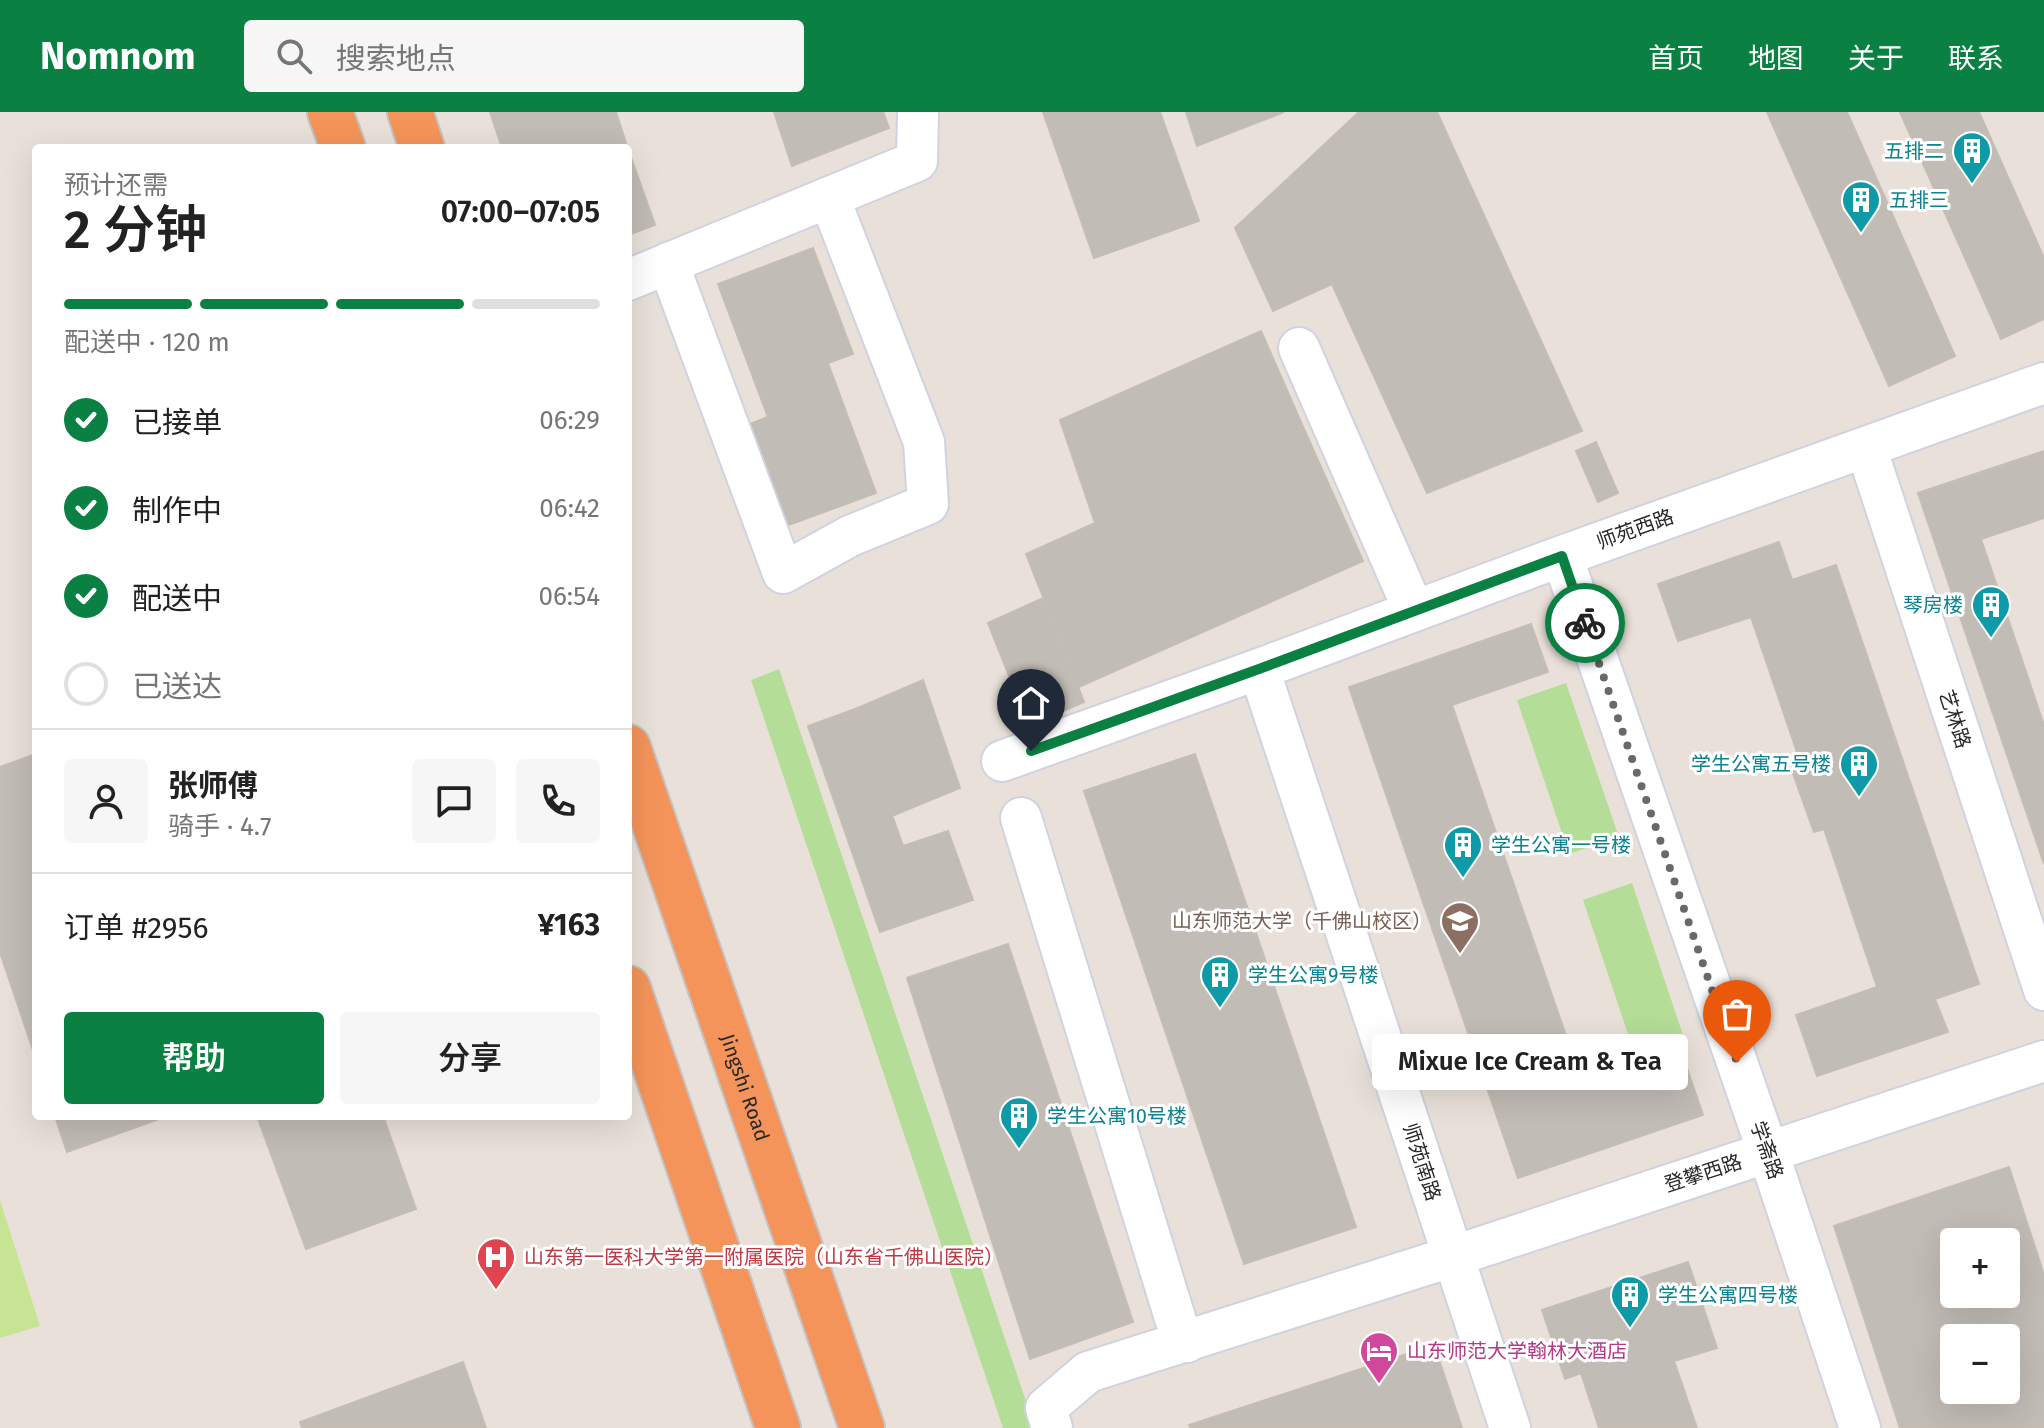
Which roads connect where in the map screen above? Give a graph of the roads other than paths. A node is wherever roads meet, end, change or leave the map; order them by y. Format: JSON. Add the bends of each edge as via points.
{"nodes":[{"id":1,"x":330,"y":112,"type":"edge"},
{"id":2,"x":410,"y":112,"type":"edge"},
{"id":3,"x":918,"y":112,"type":"edge"},
{"id":4,"x":342,"y":144,"type":"edge"},
{"id":5,"x":421,"y":144,"type":"edge"},
{"id":6,"x":829,"y":197,"type":"junction"},
{"id":7,"x":668,"y":263,"type":"junction"},
{"id":8,"x":632,"y":278,"type":"edge"},
{"id":9,"x":1299,"y":348,"type":"dead end"},
{"id":10,"x":2044,"y":383,"type":"edge"},
{"id":11,"x":1866,"y":447,"type":"junction"},
{"id":12,"x":1562,"y":556,"type":"junction"},
{"id":13,"x":1414,"y":611,"type":"junction"},
{"id":14,"x":1259,"y":669,"type":"junction"},
{"id":15,"x":632,"y":759,"type":"edge"},
{"id":16,"x":1002,"y":761,"type":"dead end"},
{"id":17,"x":1021,"y":818,"type":"dead end"},
{"id":18,"x":2044,"y":990,"type":"edge"},
{"id":19,"x":632,"y":1000,"type":"edge"},
{"id":20,"x":2044,"y":1061,"type":"edge"},
{"id":21,"x":1768,"y":1152,"type":"junction"},
{"id":22,"x":1454,"y":1256,"type":"junction"},
{"id":23,"x":1187,"y":1342,"type":"junction"},
{"id":24,"x":778,"y":1428,"type":"edge"},
{"id":25,"x":862,"y":1428,"type":"edge"},
{"id":26,"x":1052,"y":1428,"type":"edge"},
{"id":27,"x":1510,"y":1428,"type":"edge"},
{"id":28,"x":1860,"y":1428,"type":"edge"}],
"edges":[{"from":1,"to":4,"type":"highway"},
{"from":2,"to":5,"type":"highway"},
{"from":3,"to":6,"type":"street","via":[[917,161]]},
{"from":6,"to":7,"type":"street"},
{"from":6,"to":7,"type":"street","via":[[924,442],[928,504],[850,536],[783,573]]},
{"from":7,"to":8,"type":"street"},
{"from":9,"to":13,"type":"street"},
{"from":10,"to":11,"type":"street","name":"师苑西路"},
{"from":11,"to":12,"type":"street","name":"师苑西路"},
{"from":11,"to":18,"type":"street","name":"艺林路"},
{"from":12,"to":13,"type":"street","name":"师苑西路"},
{"from":12,"to":21,"type":"street","name":"学斋路"},
{"from":13,"to":14,"type":"street","name":"师苑西路"},
{"from":14,"to":16,"type":"street","name":"师苑西路"},
{"from":14,"to":22,"type":"street","name":"师苑南路"},
{"from":15,"to":25,"type":"highway","name":"Jingshi Road"},
{"from":17,"to":23,"type":"street","via":[[1179,1331]]},
{"from":19,"to":24,"type":"highway"},
{"from":20,"to":21,"type":"street","name":"登攀西路"},
{"from":21,"to":22,"type":"street","name":"登攀西路"},
{"from":21,"to":28,"type":"street","name":"学斋路"},
{"from":22,"to":23,"type":"street","name":"登攀西路"},
{"from":22,"to":27,"type":"street","name":"师苑南路"},
{"from":23,"to":26,"type":"street","name":"登攀西路","via":[[1088,1372],[1046,1408]]}]}
